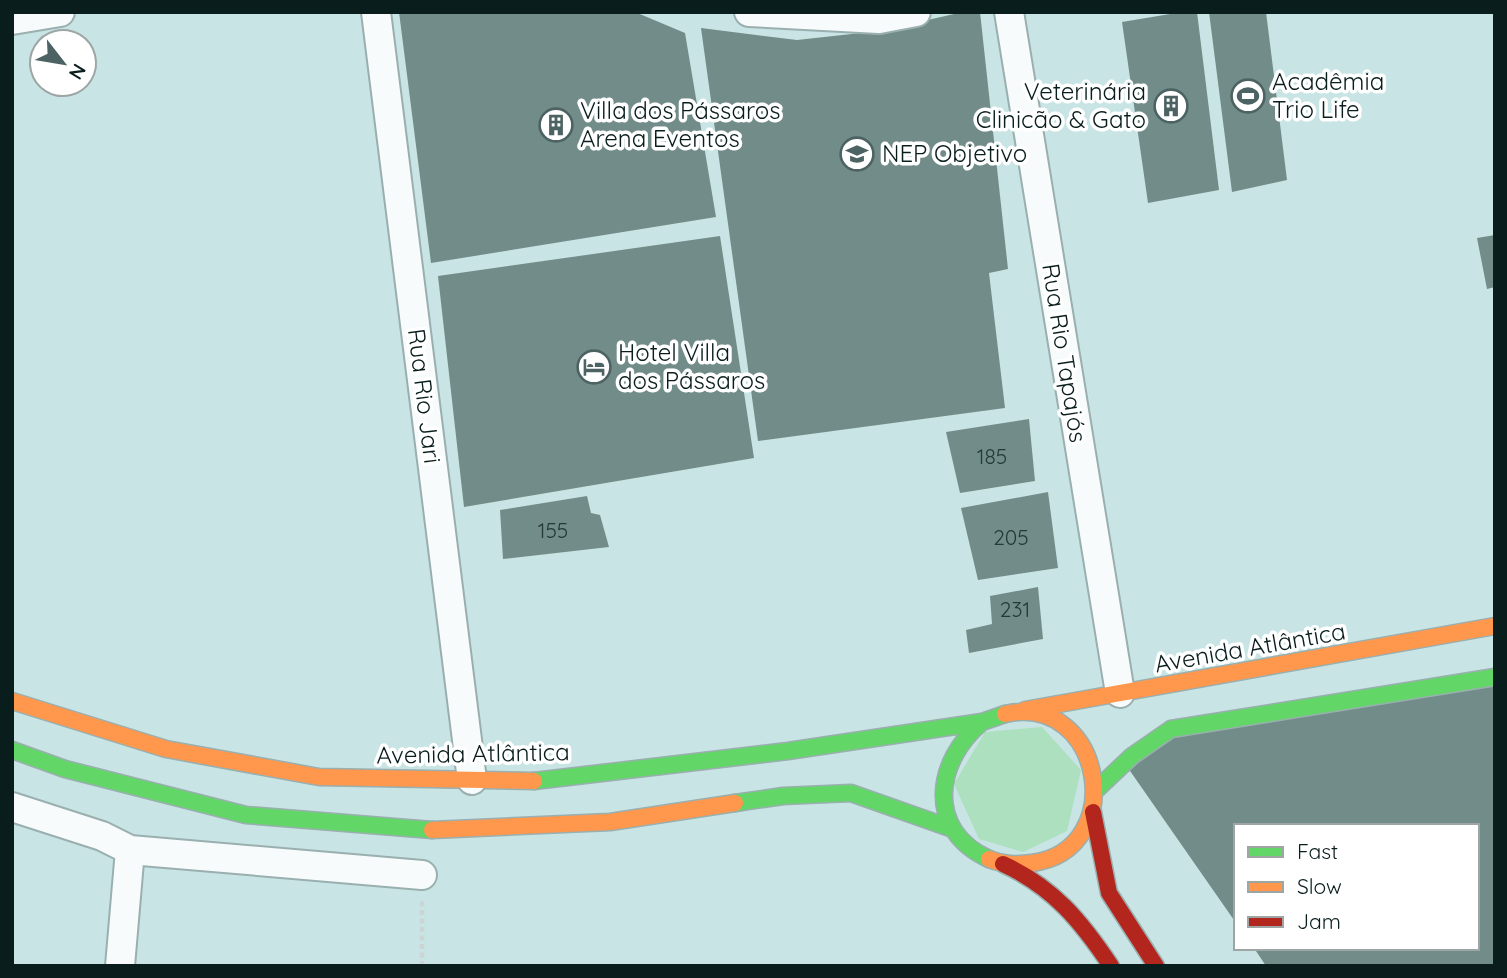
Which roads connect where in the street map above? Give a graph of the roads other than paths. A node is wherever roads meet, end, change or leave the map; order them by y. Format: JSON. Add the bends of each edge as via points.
{"nodes":[{"id":1,"x":60,"y":12,"type":"edge"},
{"id":2,"x":376,"y":12,"type":"edge"},
{"id":3,"x":749,"y":12,"type":"edge"},
{"id":4,"x":916,"y":12,"type":"edge"},
{"id":5,"x":1009,"y":12,"type":"edge"},
{"id":6,"x":12,"y":20,"type":"edge"},
{"id":7,"x":1495,"y":626,"type":"edge"},
{"id":8,"x":1495,"y":677,"type":"edge"},
{"id":9,"x":1120,"y":694,"type":"junction"},
{"id":10,"x":12,"y":701,"type":"edge"},
{"id":11,"x":1012,"y":712,"type":"junction"},
{"id":12,"x":982,"y":722,"type":"junction"},
{"id":13,"x":12,"y":750,"type":"edge"},
{"id":14,"x":472,"y":780,"type":"junction"},
{"id":15,"x":1096,"y":790,"type":"junction"},
{"id":16,"x":12,"y":807,"type":"edge"},
{"id":17,"x":1093,"y":812,"type":"junction"},
{"id":18,"x":953,"y":828,"type":"junction"},
{"id":19,"x":130,"y":850,"type":"junction"},
{"id":20,"x":1003,"y":864,"type":"junction"},
{"id":21,"x":422,"y":875,"type":"dead end"},
{"id":22,"x":120,"y":966,"type":"edge"},
{"id":23,"x":1111,"y":966,"type":"edge"},
{"id":24,"x":1156,"y":966,"type":"edge"}],
"edges":[{"from":1,"to":6,"type":"street"},
{"from":2,"to":14,"type":"street","name":"Rua Rio Jari"},
{"from":3,"to":4,"type":"street","via":[[879,19]]},
{"from":5,"to":9,"type":"street","name":"Rua Rio Tapajós"},
{"from":7,"to":9,"type":"main road","name":"Avenida Atlântica"},
{"from":8,"to":15,"type":"main road","via":[[1171,729],[1132,756]]},
{"from":9,"to":11,"type":"main road","name":"Avenida Atlântica"},
{"from":10,"to":14,"type":"main road","name":"Avenida Atlântica","via":[[166,749],[319,777]]},
{"from":11,"to":12,"type":"main road"},
{"from":11,"to":15,"type":"main road","via":[[1038,713],[1061,723],[1081,741],[1093,764]]},
{"from":12,"to":14,"type":"main road","name":"Avenida Atlântica","via":[[533,781]]},
{"from":12,"to":18,"type":"main road","via":[[966,733],[951,754],[943,779],[944,804]]},
{"from":13,"to":18,"type":"main road","via":[[65,769],[246,815],[409,829],[610,822],[783,796],[851,793]]},
{"from":15,"to":17,"type":"main road"},
{"from":16,"to":19,"type":"street","via":[[102,836]]},
{"from":17,"to":20,"type":"main road","via":[[1083,833],[1067,850],[1025,866]]},
{"from":17,"to":24,"type":"main road","via":[[1109,893]]},
{"from":18,"to":20,"type":"main road","via":[[966,845]]},
{"from":19,"to":21,"type":"street"},
{"from":19,"to":22,"type":"street"},
{"from":20,"to":23,"type":"main road","via":[[1036,878],[1077,914]]}]}
